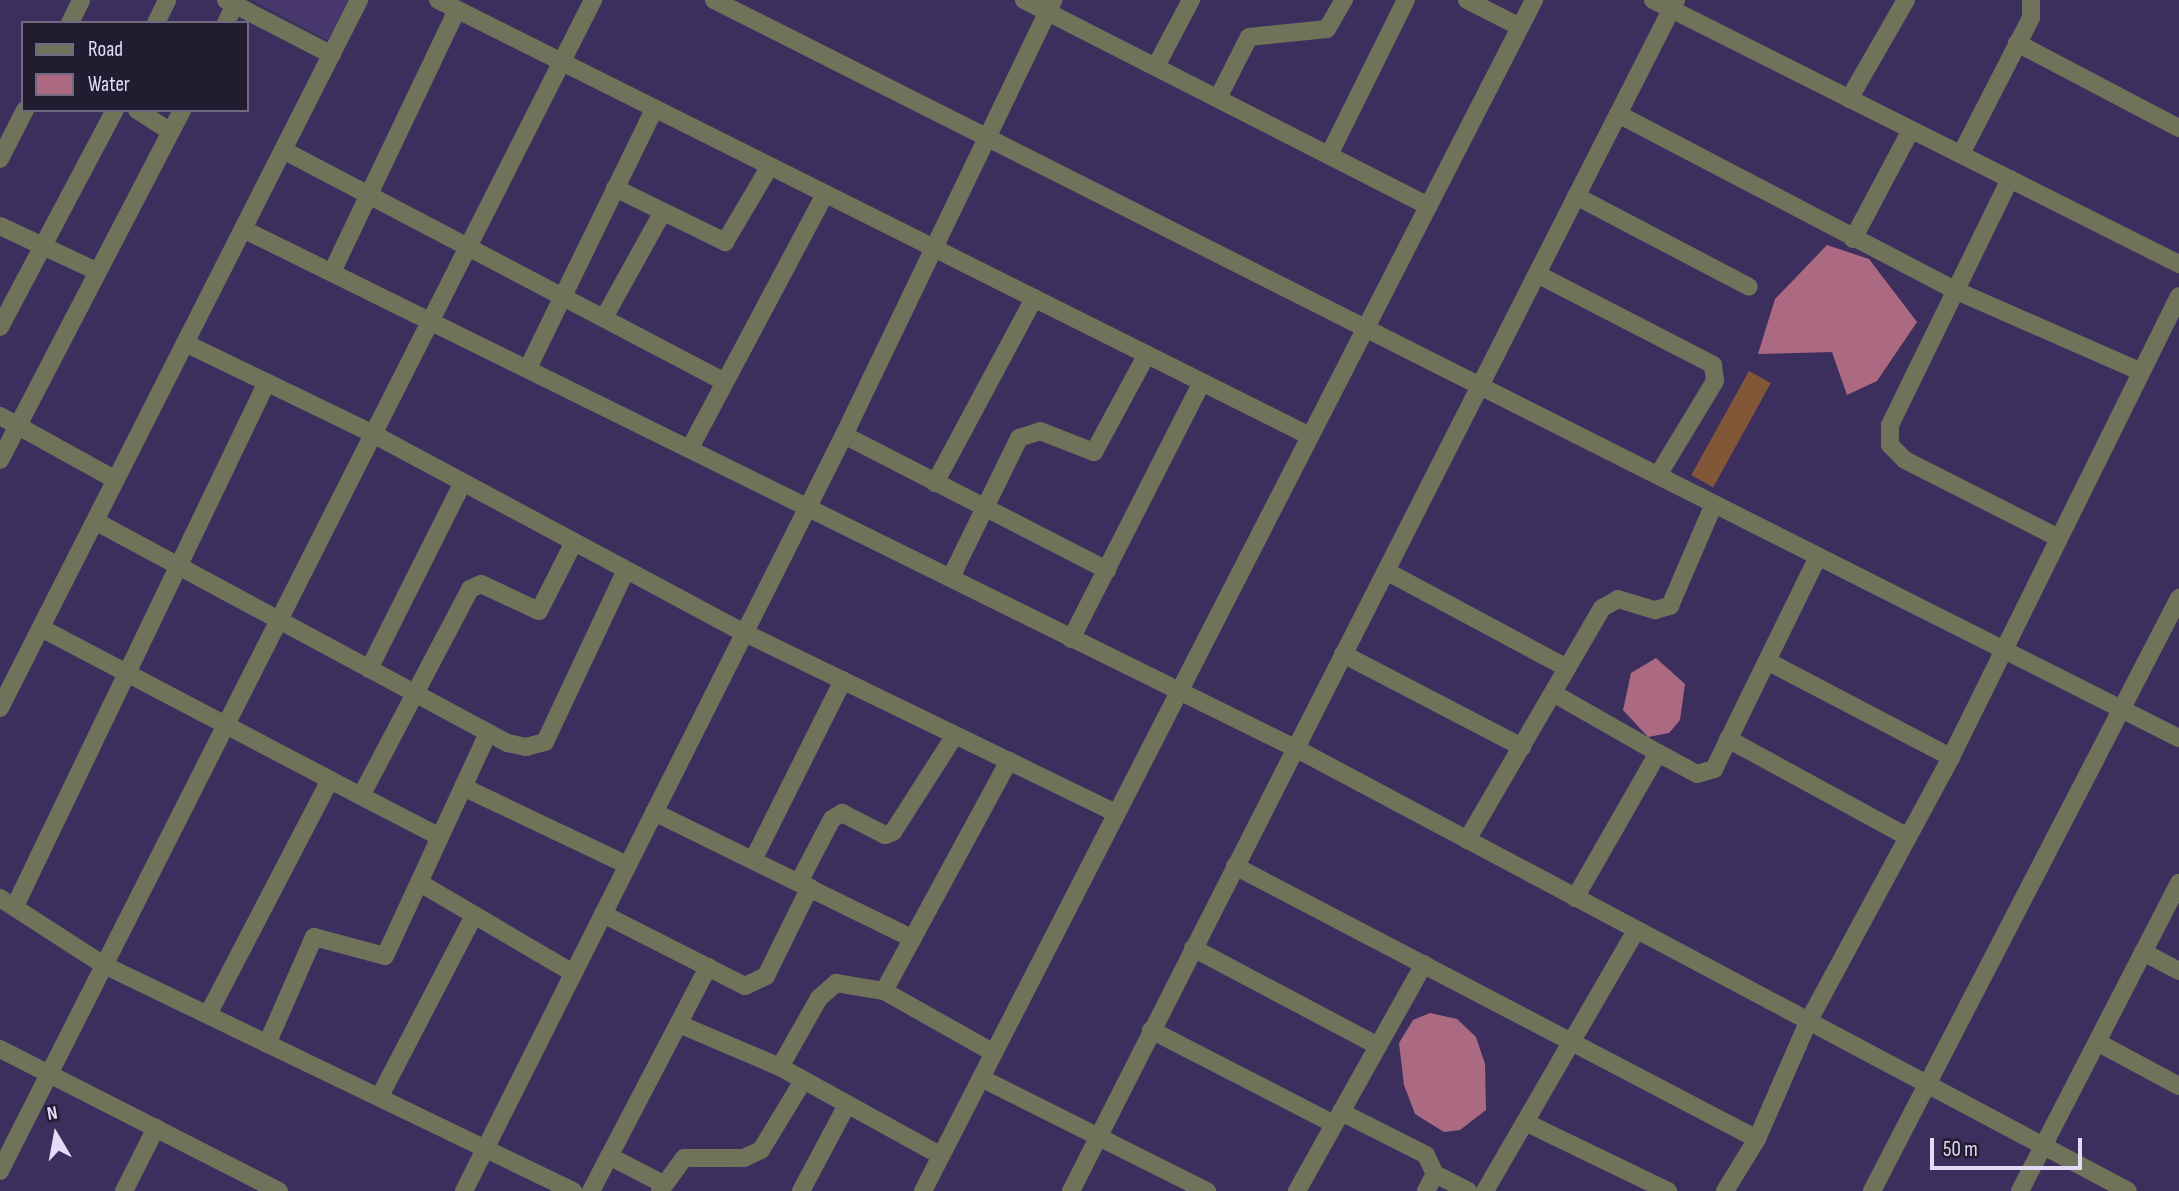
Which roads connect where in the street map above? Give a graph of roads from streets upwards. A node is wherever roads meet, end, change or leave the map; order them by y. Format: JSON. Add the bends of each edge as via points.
{"nodes":[{"id":1,"x":81,"y":0,"type":"edge"},
{"id":2,"x":167,"y":0,"type":"edge"},
{"id":3,"x":359,"y":0,"type":"edge"},
{"id":4,"x":438,"y":0,"type":"edge"},
{"id":5,"x":593,"y":0,"type":"edge"},
{"id":6,"x":714,"y":0,"type":"edge"},
{"id":7,"x":1024,"y":0,"type":"edge"},
{"id":8,"x":1191,"y":0,"type":"edge"},
{"id":9,"x":1344,"y":0,"type":"edge"},
{"id":10,"x":1406,"y":0,"type":"edge"},
{"id":11,"x":1467,"y":0,"type":"edge"},
{"id":12,"x":1534,"y":0,"type":"edge"},
{"id":13,"x":1653,"y":0,"type":"edge"},
{"id":14,"x":1906,"y":0,"type":"edge"},
{"id":15,"x":2031,"y":0,"type":"edge"},
{"id":16,"x":230,"y":2,"type":"edge"},
{"id":17,"x":1051,"y":5,"type":"edge"},
{"id":18,"x":1673,"y":5,"type":"edge"},
{"id":19,"x":457,"y":10,"type":"junction"},
{"id":20,"x":71,"y":21,"type":"edge"},
{"id":21,"x":157,"y":21,"type":"edge"},
{"id":22,"x":226,"y":21,"type":"edge"},
{"id":23,"x":1520,"y":27,"type":"junction"},
{"id":24,"x":2017,"y":43,"type":"junction"},
{"id":25,"x":332,"y":55,"type":"junction"},
{"id":26,"x":559,"y":60,"type":"junction"},
{"id":27,"x":1156,"y":66,"type":"junction"},
{"id":28,"x":1218,"y":97,"type":"junction"},
{"id":29,"x":1849,"y":99,"type":"junction"},
{"id":30,"x":655,"y":108,"type":"junction"},
{"id":31,"x":24,"y":112,"type":"edge"},
{"id":32,"x":114,"y":112,"type":"edge"},
{"id":33,"x":140,"y":112,"type":"edge"},
{"id":34,"x":181,"y":112,"type":"edge"},
{"id":35,"x":1618,"y":114,"type":"junction"},
{"id":36,"x":2179,"y":128,"type":"edge"},
{"id":37,"x":1911,"y":130,"type":"junction"},
{"id":38,"x":171,"y":132,"type":"junction"},
{"id":39,"x":984,"y":136,"type":"junction"},
{"id":40,"x":283,"y":150,"type":"junction"},
{"id":41,"x":1961,"y":154,"type":"junction"},
{"id":42,"x":1329,"y":155,"type":"junction"},
{"id":43,"x":0,"y":159,"type":"edge"},
{"id":44,"x":770,"y":166,"type":"junction"},
{"id":45,"x":2010,"y":179,"type":"junction"},
{"id":46,"x":615,"y":188,"type":"junction"},
{"id":47,"x":370,"y":194,"type":"junction"},
{"id":48,"x":825,"y":194,"type":"junction"},
{"id":49,"x":1576,"y":196,"type":"junction"},
{"id":50,"x":1429,"y":206,"type":"junction"},
{"id":51,"x":662,"y":213,"type":"junction"},
{"id":52,"x":0,"y":226,"type":"edge"},
{"id":53,"x":243,"y":229,"type":"junction"},
{"id":54,"x":1853,"y":239,"type":"junction"},
{"id":55,"x":41,"y":245,"type":"junction"},
{"id":56,"x":468,"y":245,"type":"junction"},
{"id":57,"x":931,"y":247,"type":"junction"},
{"id":58,"x":2179,"y":264,"type":"edge"},
{"id":59,"x":96,"y":271,"type":"junction"},
{"id":60,"x":332,"y":272,"type":"junction"},
{"id":61,"x":1537,"y":274,"type":"junction"},
{"id":62,"x":1749,"y":287,"type":"dead end"},
{"id":63,"x":1957,"y":291,"type":"junction"},
{"id":64,"x":563,"y":293,"type":"junction"},
{"id":65,"x":2179,"y":296,"type":"edge"},
{"id":66,"x":1034,"y":298,"type":"junction"},
{"id":67,"x":605,"y":316,"type":"junction"},
{"id":68,"x":431,"y":320,"type":"junction"},
{"id":69,"x":0,"y":327,"type":"edge"},
{"id":70,"x":1366,"y":328,"type":"junction"},
{"id":71,"x":185,"y":343,"type":"junction"},
{"id":72,"x":1146,"y":354,"type":"junction"},
{"id":73,"x":528,"y":368,"type":"junction"},
{"id":74,"x":2139,"y":371,"type":"junction"},
{"id":75,"x":267,"y":382,"type":"junction"},
{"id":76,"x":724,"y":382,"type":"junction"},
{"id":77,"x":1202,"y":382,"type":"junction"},
{"id":78,"x":1481,"y":386,"type":"junction"},
{"id":79,"x":0,"y":416,"type":"edge"},
{"id":80,"x":17,"y":426,"type":"junction"},
{"id":81,"x":373,"y":434,"type":"junction"},
{"id":82,"x":844,"y":435,"type":"junction"},
{"id":83,"x":1310,"y":436,"type":"junction"},
{"id":84,"x":690,"y":448,"type":"junction"},
{"id":85,"x":0,"y":460,"type":"edge"},
{"id":86,"x":1658,"y":475,"type":"junction"},
{"id":87,"x":116,"y":480,"type":"junction"},
{"id":88,"x":463,"y":482,"type":"junction"},
{"id":89,"x":935,"y":483,"type":"junction"},
{"id":90,"x":1714,"y":504,"type":"junction"},
{"id":91,"x":807,"y":506,"type":"junction"},
{"id":92,"x":985,"y":508,"type":"junction"},
{"id":93,"x":95,"y":521,"type":"junction"},
{"id":94,"x":2057,"y":537,"type":"junction"},
{"id":95,"x":574,"y":542,"type":"junction"},
{"id":96,"x":1818,"y":556,"type":"junction"},
{"id":97,"x":179,"y":566,"type":"junction"},
{"id":98,"x":626,"y":570,"type":"junction"},
{"id":99,"x":1107,"y":570,"type":"junction"},
{"id":100,"x":1386,"y":571,"type":"junction"},
{"id":101,"x":951,"y":577,"type":"junction"},
{"id":102,"x":2179,"y":598,"type":"edge"},
{"id":103,"x":277,"y":619,"type":"junction"},
{"id":104,"x":41,"y":628,"type":"junction"},
{"id":105,"x":743,"y":632,"type":"junction"},
{"id":106,"x":1071,"y":639,"type":"junction"},
{"id":107,"x":2002,"y":648,"type":"junction"},
{"id":108,"x":1343,"y":654,"type":"junction"},
{"id":109,"x":1767,"y":661,"type":"junction"},
{"id":110,"x":369,"y":668,"type":"junction"},
{"id":111,"x":1567,"y":668,"type":"junction"},
{"id":112,"x":128,"y":672,"type":"junction"},
{"id":113,"x":842,"y":680,"type":"junction"},
{"id":114,"x":416,"y":693,"type":"junction"},
{"id":115,"x":1179,"y":693,"type":"junction"},
{"id":116,"x":1553,"y":693,"type":"junction"},
{"id":117,"x":0,"y":708,"type":"edge"},
{"id":118,"x":2122,"y":709,"type":"junction"},
{"id":119,"x":223,"y":722,"type":"junction"},
{"id":120,"x":488,"y":733,"type":"junction"},
{"id":121,"x":955,"y":735,"type":"junction"},
{"id":122,"x":2179,"y":738,"type":"edge"},
{"id":123,"x":1728,"y":739,"type":"junction"},
{"id":124,"x":1522,"y":747,"type":"junction"},
{"id":125,"x":1295,"y":748,"type":"junction"},
{"id":126,"x":1658,"y":753,"type":"junction"},
{"id":127,"x":1951,"y":757,"type":"junction"},
{"id":128,"x":1009,"y":761,"type":"junction"},
{"id":129,"x":330,"y":780,"type":"junction"},
{"id":130,"x":463,"y":787,"type":"junction"},
{"id":131,"x":360,"y":796,"type":"junction"},
{"id":132,"x":654,"y":812,"type":"junction"},
{"id":133,"x":1116,"y":813,"type":"junction"},
{"id":134,"x":1906,"y":836,"type":"junction"},
{"id":135,"x":440,"y":837,"type":"junction"},
{"id":136,"x":1467,"y":840,"type":"junction"},
{"id":137,"x":754,"y":860,"type":"junction"},
{"id":138,"x":627,"y":865,"type":"junction"},
{"id":139,"x":1235,"y":866,"type":"junction"},
{"id":140,"x":420,"y":883,"type":"junction"},
{"id":141,"x":2179,"y":883,"type":"edge"},
{"id":142,"x":804,"y":885,"type":"junction"},
{"id":143,"x":1574,"y":898,"type":"junction"},
{"id":144,"x":8,"y":902,"type":"edge"},
{"id":145,"x":603,"y":914,"type":"junction"},
{"id":146,"x":474,"y":915,"type":"junction"},
{"id":147,"x":1636,"y":930,"type":"junction"},
{"id":148,"x":913,"y":939,"type":"junction"},
{"id":149,"x":1193,"y":948,"type":"junction"},
{"id":150,"x":2143,"y":952,"type":"junction"},
{"id":151,"x":103,"y":964,"type":"junction"},
{"id":152,"x":1424,"y":964,"type":"junction"},
{"id":153,"x":708,"y":967,"type":"junction"},
{"id":154,"x":2179,"y":971,"type":"edge"},
{"id":155,"x":573,"y":973,"type":"junction"},
{"id":156,"x":884,"y":991,"type":"junction"},
{"id":157,"x":208,"y":1014,"type":"junction"},
{"id":158,"x":1808,"y":1022,"type":"junction"},
{"id":159,"x":679,"y":1024,"type":"junction"},
{"id":160,"x":1151,"y":1030,"type":"junction"},
{"id":161,"x":2097,"y":1042,"type":"junction"},
{"id":162,"x":1574,"y":1043,"type":"junction"},
{"id":163,"x":267,"y":1044,"type":"junction"},
{"id":164,"x":1378,"y":1046,"type":"junction"},
{"id":165,"x":0,"y":1049,"type":"edge"},
{"id":166,"x":994,"y":1053,"type":"junction"},
{"id":167,"x":780,"y":1067,"type":"junction"},
{"id":168,"x":49,"y":1073,"type":"junction"},
{"id":169,"x":981,"y":1078,"type":"junction"},
{"id":170,"x":803,"y":1081,"type":"junction"},
{"id":171,"x":1924,"y":1086,"type":"junction"},
{"id":172,"x":2179,"y":1086,"type":"edge"},
{"id":173,"x":381,"y":1094,"type":"junction"},
{"id":174,"x":847,"y":1105,"type":"junction"},
{"id":175,"x":1338,"y":1118,"type":"junction"},
{"id":176,"x":1525,"y":1122,"type":"junction"},
{"id":177,"x":156,"y":1128,"type":"junction"},
{"id":178,"x":1097,"y":1136,"type":"junction"},
{"id":179,"x":1757,"y":1139,"type":"junction"},
{"id":180,"x":2041,"y":1147,"type":"junction"},
{"id":181,"x":486,"y":1148,"type":"junction"},
{"id":182,"x":609,"y":1156,"type":"junction"},
{"id":183,"x":941,"y":1156,"type":"junction"},
{"id":184,"x":0,"y":1171,"type":"edge"},
{"id":185,"x":1435,"y":1174,"type":"junction"},
{"id":186,"x":662,"y":1188,"type":"edge"},
{"id":187,"x":124,"y":1191,"type":"edge"},
{"id":188,"x":279,"y":1191,"type":"edge"},
{"id":189,"x":464,"y":1191,"type":"edge"},
{"id":190,"x":573,"y":1191,"type":"edge"},
{"id":191,"x":591,"y":1191,"type":"edge"},
{"id":192,"x":801,"y":1191,"type":"edge"},
{"id":193,"x":923,"y":1191,"type":"edge"},
{"id":194,"x":1071,"y":1191,"type":"edge"},
{"id":195,"x":1207,"y":1191,"type":"edge"},
{"id":196,"x":1297,"y":1191,"type":"edge"},
{"id":197,"x":1426,"y":1191,"type":"edge"},
{"id":198,"x":1468,"y":1191,"type":"edge"},
{"id":199,"x":1485,"y":1191,"type":"edge"},
{"id":200,"x":1668,"y":1191,"type":"edge"},
{"id":201,"x":1725,"y":1191,"type":"edge"},
{"id":202,"x":1872,"y":1191,"type":"edge"},
{"id":203,"x":2020,"y":1191,"type":"edge"},
{"id":204,"x":2128,"y":1191,"type":"edge"}],
"edges":[{"from":1,"to":20,"type":"street"},
{"from":2,"to":21,"type":"street"},
{"from":3,"to":25,"type":"street"},
{"from":4,"to":19,"type":"street"},
{"from":5,"to":26,"type":"street"},
{"from":6,"to":39,"type":"street"},
{"from":7,"to":17,"type":"street"},
{"from":8,"to":27,"type":"street"},
{"from":9,"to":28,"type":"street","via":[[1327,29],[1249,37]]},
{"from":10,"to":42,"type":"street"},
{"from":11,"to":23,"type":"street"},
{"from":12,"to":23,"type":"street"},
{"from":13,"to":18,"type":"street"},
{"from":14,"to":29,"type":"street"},
{"from":15,"to":24,"type":"street","via":[[2034,11]]},
{"from":16,"to":22,"type":"street"},
{"from":16,"to":25,"type":"street"},
{"from":17,"to":27,"type":"street"},
{"from":17,"to":39,"type":"street"},
{"from":18,"to":29,"type":"street"},
{"from":18,"to":35,"type":"street"},
{"from":19,"to":26,"type":"street"},
{"from":19,"to":47,"type":"street"},
{"from":23,"to":50,"type":"street"},
{"from":24,"to":36,"type":"street"},
{"from":24,"to":41,"type":"street"},
{"from":25,"to":40,"type":"street"},
{"from":26,"to":30,"type":"street"},
{"from":26,"to":56,"type":"street"},
{"from":27,"to":28,"type":"street"},
{"from":28,"to":42,"type":"street"},
{"from":29,"to":37,"type":"street"},
{"from":30,"to":44,"type":"street"},
{"from":30,"to":46,"type":"street"},
{"from":31,"to":43,"type":"street"},
{"from":32,"to":55,"type":"street"},
{"from":33,"to":38,"type":"street"},
{"from":34,"to":38,"type":"street"},
{"from":35,"to":49,"type":"street"},
{"from":35,"to":54,"type":"street"},
{"from":37,"to":41,"type":"street"},
{"from":37,"to":54,"type":"street"},
{"from":38,"to":59,"type":"street"},
{"from":39,"to":57,"type":"street"},
{"from":39,"to":70,"type":"street"},
{"from":40,"to":47,"type":"street"},
{"from":40,"to":53,"type":"street"},
{"from":41,"to":45,"type":"street"},
{"from":42,"to":50,"type":"street"},
{"from":44,"to":48,"type":"street"},
{"from":44,"to":51,"type":"street","via":[[725,242]]},
{"from":45,"to":58,"type":"street"},
{"from":45,"to":63,"type":"street"},
{"from":46,"to":51,"type":"street"},
{"from":46,"to":64,"type":"street"},
{"from":47,"to":56,"type":"street"},
{"from":47,"to":60,"type":"street"},
{"from":48,"to":57,"type":"street"},
{"from":48,"to":76,"type":"street"},
{"from":49,"to":61,"type":"street"},
{"from":49,"to":62,"type":"street"},
{"from":50,"to":70,"type":"street"},
{"from":51,"to":67,"type":"street"},
{"from":52,"to":55,"type":"street"},
{"from":53,"to":60,"type":"street"},
{"from":53,"to":71,"type":"street"},
{"from":54,"to":63,"type":"street"},
{"from":55,"to":59,"type":"street"},
{"from":55,"to":69,"type":"street"},
{"from":56,"to":64,"type":"street"},
{"from":56,"to":68,"type":"street"},
{"from":57,"to":66,"type":"street"},
{"from":57,"to":82,"type":"street"},
{"from":59,"to":80,"type":"street"},
{"from":60,"to":68,"type":"street"},
{"from":61,"to":78,"type":"street"},
{"from":61,"to":86,"type":"street","via":[[1713,365],[1716,381]]},
{"from":63,"to":74,"type":"street"},
{"from":63,"to":94,"type":"street","via":[[1890,425],[1890,445],[1905,460]]},
{"from":64,"to":67,"type":"street"},
{"from":64,"to":73,"type":"street"},
{"from":65,"to":74,"type":"street"},
{"from":66,"to":72,"type":"street"},
{"from":66,"to":89,"type":"street"},
{"from":67,"to":76,"type":"street"},
{"from":68,"to":73,"type":"street"},
{"from":68,"to":81,"type":"street"},
{"from":70,"to":78,"type":"street"},
{"from":70,"to":83,"type":"street"},
{"from":71,"to":75,"type":"street"},
{"from":71,"to":87,"type":"street"},
{"from":72,"to":77,"type":"street"},
{"from":72,"to":92,"type":"street","via":[[1102,446],[1084,451],[1032,430],[1019,438]]},
{"from":73,"to":84,"type":"street"},
{"from":74,"to":94,"type":"street"},
{"from":75,"to":81,"type":"street"},
{"from":75,"to":97,"type":"street"},
{"from":76,"to":84,"type":"street"},
{"from":77,"to":83,"type":"street"},
{"from":77,"to":99,"type":"street"},
{"from":78,"to":86,"type":"street"},
{"from":78,"to":100,"type":"street"},
{"from":79,"to":80,"type":"street"},
{"from":80,"to":85,"type":"street"},
{"from":80,"to":87,"type":"street"},
{"from":81,"to":88,"type":"street"},
{"from":81,"to":103,"type":"street"},
{"from":82,"to":89,"type":"street"},
{"from":82,"to":91,"type":"street"},
{"from":83,"to":115,"type":"street"},
{"from":84,"to":91,"type":"street"},
{"from":86,"to":90,"type":"street"},
{"from":87,"to":93,"type":"street"},
{"from":88,"to":95,"type":"street"},
{"from":88,"to":110,"type":"street"},
{"from":89,"to":92,"type":"street"},
{"from":90,"to":96,"type":"street"},
{"from":90,"to":111,"type":"street","via":[[1670,606],[1655,610],[1618,599],[1602,608]]},
{"from":91,"to":101,"type":"street"},
{"from":91,"to":105,"type":"street"},
{"from":92,"to":99,"type":"street"},
{"from":92,"to":101,"type":"street"},
{"from":93,"to":97,"type":"street"},
{"from":93,"to":104,"type":"street"},
{"from":94,"to":107,"type":"street"},
{"from":95,"to":98,"type":"street"},
{"from":95,"to":114,"type":"street","via":[[539,611],[481,584],[470,589]]},
{"from":96,"to":107,"type":"street"},
{"from":96,"to":109,"type":"street"},
{"from":97,"to":103,"type":"street"},
{"from":97,"to":112,"type":"street"},
{"from":98,"to":105,"type":"street"},
{"from":98,"to":120,"type":"street","via":[[545,742],[526,747]]},
{"from":99,"to":106,"type":"street"},
{"from":100,"to":108,"type":"street"},
{"from":100,"to":111,"type":"street"},
{"from":101,"to":106,"type":"street"},
{"from":102,"to":118,"type":"street"},
{"from":103,"to":110,"type":"street"},
{"from":103,"to":119,"type":"street"},
{"from":104,"to":112,"type":"street"},
{"from":104,"to":117,"type":"street"},
{"from":105,"to":113,"type":"street"},
{"from":105,"to":132,"type":"street"},
{"from":106,"to":115,"type":"street"},
{"from":107,"to":118,"type":"street"},
{"from":107,"to":127,"type":"street"},
{"from":108,"to":124,"type":"street"},
{"from":108,"to":125,"type":"street"},
{"from":109,"to":123,"type":"street"},
{"from":109,"to":127,"type":"street"},
{"from":110,"to":114,"type":"street"},
{"from":111,"to":116,"type":"street"},
{"from":112,"to":119,"type":"street"},
{"from":112,"to":144,"type":"street"},
{"from":113,"to":121,"type":"street"},
{"from":113,"to":137,"type":"street"},
{"from":114,"to":120,"type":"street"},
{"from":114,"to":131,"type":"street"},
{"from":115,"to":125,"type":"street"},
{"from":115,"to":133,"type":"street"},
{"from":116,"to":124,"type":"street"},
{"from":116,"to":126,"type":"street"},
{"from":118,"to":122,"type":"street"},
{"from":118,"to":171,"type":"street"},
{"from":119,"to":129,"type":"street"},
{"from":119,"to":151,"type":"street"},
{"from":120,"to":130,"type":"street"},
{"from":121,"to":128,"type":"street"},
{"from":121,"to":142,"type":"street","via":[[893,832],[885,835],[842,813],[832,818]]},
{"from":123,"to":126,"type":"street","via":[[1707,774]]},
{"from":123,"to":134,"type":"street"},
{"from":124,"to":136,"type":"street"},
{"from":125,"to":136,"type":"street"},
{"from":125,"to":139,"type":"street"},
{"from":126,"to":143,"type":"street"},
{"from":127,"to":134,"type":"street"},
{"from":128,"to":133,"type":"street"},
{"from":128,"to":148,"type":"street"},
{"from":129,"to":131,"type":"street"},
{"from":129,"to":157,"type":"street"},
{"from":130,"to":135,"type":"street"},
{"from":130,"to":138,"type":"street"},
{"from":131,"to":135,"type":"street"},
{"from":132,"to":137,"type":"street"},
{"from":132,"to":138,"type":"street"},
{"from":133,"to":166,"type":"street"},
{"from":134,"to":158,"type":"street"},
{"from":135,"to":140,"type":"street"},
{"from":136,"to":143,"type":"street"},
{"from":137,"to":142,"type":"street"},
{"from":138,"to":145,"type":"street"},
{"from":139,"to":149,"type":"street"},
{"from":139,"to":152,"type":"street"},
{"from":140,"to":146,"type":"street"},
{"from":140,"to":163,"type":"street","via":[[385,956],[314,937]]},
{"from":141,"to":150,"type":"street"},
{"from":142,"to":148,"type":"street"},
{"from":142,"to":153,"type":"street","via":[[766,976],[745,986]]},
{"from":143,"to":147,"type":"street"},
{"from":144,"to":151,"type":"street"},
{"from":145,"to":153,"type":"street"},
{"from":145,"to":155,"type":"street"},
{"from":146,"to":155,"type":"street"},
{"from":146,"to":173,"type":"street"},
{"from":147,"to":158,"type":"street"},
{"from":147,"to":162,"type":"street"},
{"from":148,"to":156,"type":"street"},
{"from":149,"to":160,"type":"street"},
{"from":149,"to":164,"type":"street"},
{"from":150,"to":154,"type":"street"},
{"from":150,"to":161,"type":"street"},
{"from":151,"to":157,"type":"street"},
{"from":151,"to":168,"type":"street"},
{"from":152,"to":162,"type":"street"},
{"from":152,"to":164,"type":"street"},
{"from":153,"to":159,"type":"street"},
{"from":155,"to":181,"type":"street"},
{"from":156,"to":166,"type":"street"},
{"from":156,"to":167,"type":"street","via":[[835,983],[819,998]]},
{"from":157,"to":163,"type":"street"},
{"from":158,"to":171,"type":"street"},
{"from":158,"to":179,"type":"street"},
{"from":159,"to":167,"type":"street"},
{"from":159,"to":182,"type":"street"},
{"from":160,"to":175,"type":"street"},
{"from":160,"to":178,"type":"street"},
{"from":161,"to":172,"type":"street"},
{"from":161,"to":180,"type":"street"},
{"from":162,"to":176,"type":"street"},
{"from":162,"to":179,"type":"street"},
{"from":163,"to":173,"type":"street"},
{"from":164,"to":175,"type":"street"},
{"from":165,"to":168,"type":"street"},
{"from":166,"to":169,"type":"street"},
{"from":167,"to":170,"type":"street"},
{"from":168,"to":177,"type":"street"},
{"from":168,"to":184,"type":"street"},
{"from":169,"to":178,"type":"street"},
{"from":169,"to":183,"type":"street"},
{"from":170,"to":174,"type":"street"},
{"from":170,"to":186,"type":"street","via":[[761,1150],[744,1158],[684,1158]]},
{"from":171,"to":180,"type":"street"},
{"from":171,"to":202,"type":"street"},
{"from":173,"to":181,"type":"street"},
{"from":174,"to":183,"type":"street"},
{"from":174,"to":192,"type":"street"},
{"from":175,"to":185,"type":"street","via":[[1426,1155]]},
{"from":175,"to":196,"type":"street"},
{"from":176,"to":199,"type":"street"},
{"from":176,"to":200,"type":"street"},
{"from":177,"to":187,"type":"street"},
{"from":177,"to":188,"type":"street"},
{"from":178,"to":194,"type":"street"},
{"from":178,"to":195,"type":"street"},
{"from":179,"to":201,"type":"street"},
{"from":180,"to":203,"type":"street"},
{"from":180,"to":204,"type":"street"},
{"from":181,"to":189,"type":"street"},
{"from":181,"to":190,"type":"street"},
{"from":182,"to":186,"type":"street"},
{"from":182,"to":191,"type":"street"},
{"from":183,"to":193,"type":"street"},
{"from":185,"to":197,"type":"street"},
{"from":185,"to":198,"type":"street"}]}
